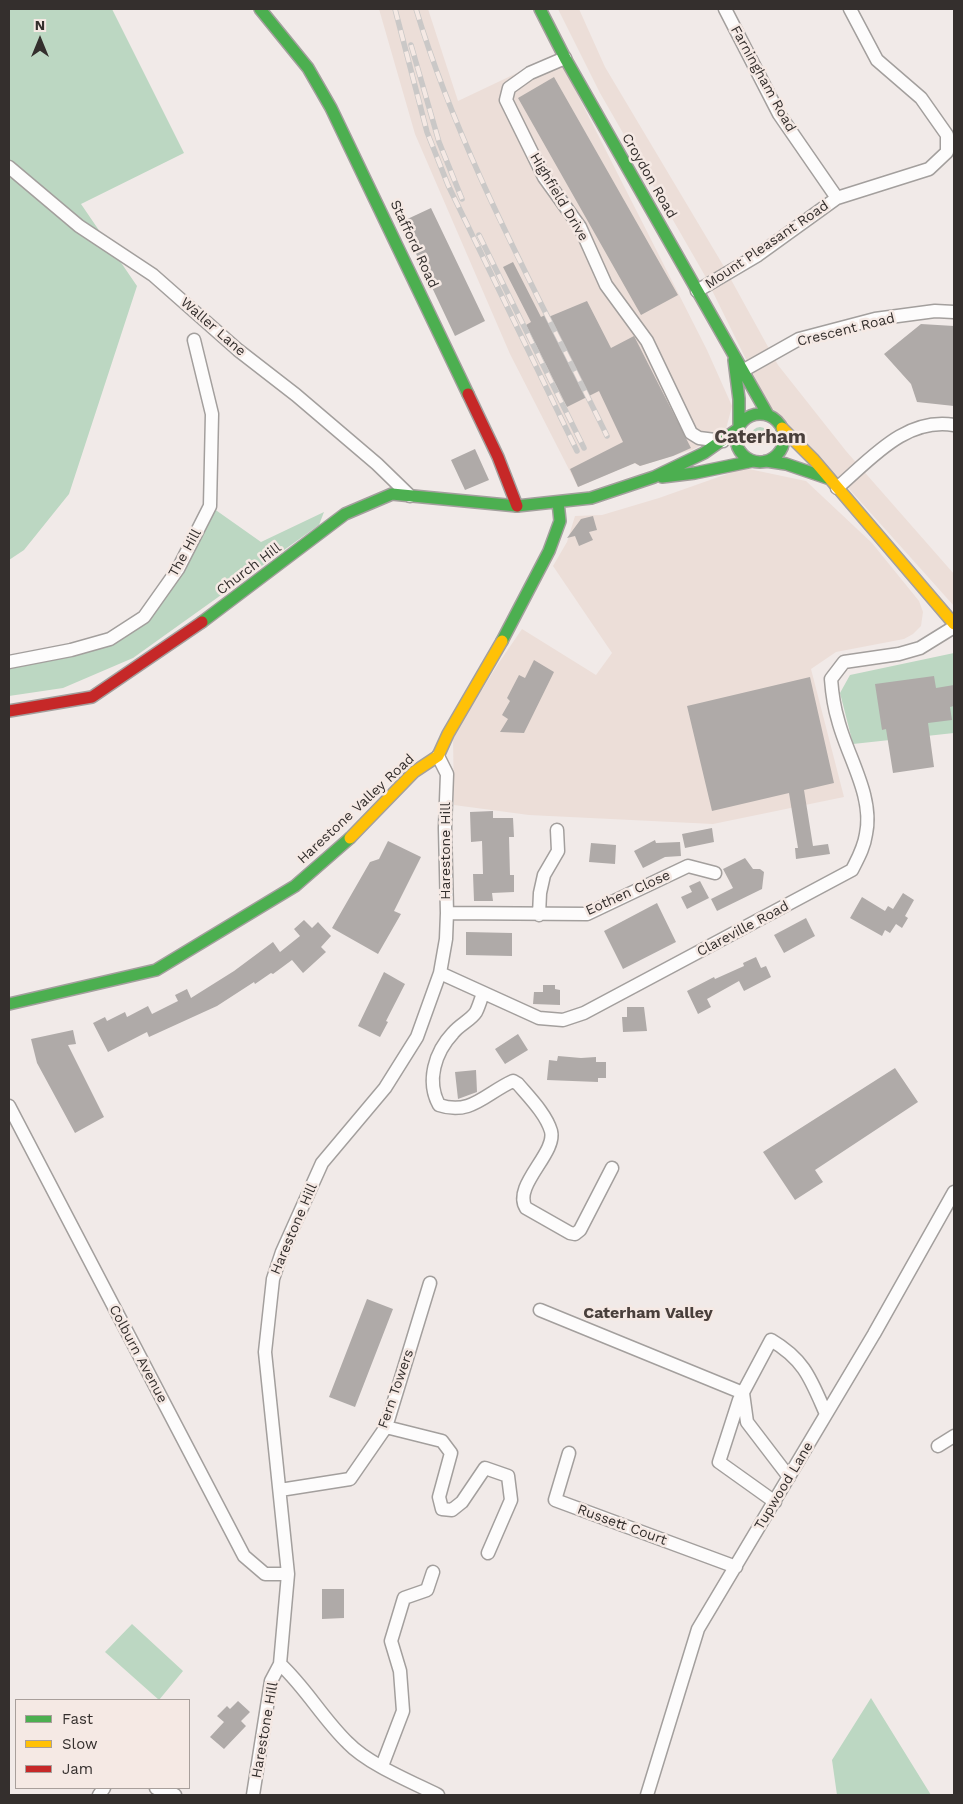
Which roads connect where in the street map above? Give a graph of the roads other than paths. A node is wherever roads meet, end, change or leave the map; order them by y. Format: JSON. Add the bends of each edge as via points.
{"nodes":[{"id":1,"x":260,"y":9,"type":"edge"},
{"id":2,"x":540,"y":9,"type":"edge"},
{"id":3,"x":725,"y":9,"type":"edge"},
{"id":4,"x":850,"y":9,"type":"edge"},
{"id":5,"x":565,"y":58,"type":"junction"},
{"id":6,"x":9,"y":167,"type":"edge"},
{"id":7,"x":837,"y":198,"type":"junction"},
{"id":8,"x":697,"y":291,"type":"junction"},
{"id":9,"x":954,"y":312,"type":"edge"},
{"id":10,"x":194,"y":340,"type":"dead end"},
{"id":11,"x":734,"y":357,"type":"junction"},
{"id":12,"x":744,"y":370,"type":"junction"},
{"id":13,"x":768,"y":415,"type":"junction"},
{"id":14,"x":954,"y":425,"type":"edge"},
{"id":15,"x":738,"y":428,"type":"junction"},
{"id":16,"x":782,"y":428,"type":"junction"},
{"id":17,"x":724,"y":441,"type":"junction"},
{"id":18,"x":753,"y":461,"type":"junction"},
{"id":19,"x":766,"y":461,"type":"junction"},
{"id":20,"x":654,"y":477,"type":"junction"},
{"id":21,"x":827,"y":478,"type":"junction"},
{"id":22,"x":837,"y":488,"type":"junction"},
{"id":23,"x":410,"y":496,"type":"junction"},
{"id":24,"x":558,"y":502,"type":"junction"},
{"id":25,"x":517,"y":506,"type":"junction"},
{"id":26,"x":954,"y":626,"type":"edge"},
{"id":27,"x":9,"y":662,"type":"edge"},
{"id":28,"x":9,"y":710,"type":"edge"},
{"id":29,"x":438,"y":756,"type":"junction"},
{"id":30,"x":557,"y":830,"type":"dead end"},
{"id":31,"x":714,"y":872,"type":"dead end"},
{"id":32,"x":447,"y":913,"type":"junction"},
{"id":33,"x":539,"y":915,"type":"junction"},
{"id":34,"x":440,"y":973,"type":"junction"},
{"id":35,"x":483,"y":993,"type":"junction"},
{"id":36,"x":9,"y":1004,"type":"edge"},
{"id":37,"x":9,"y":1106,"type":"edge"},
{"id":38,"x":612,"y":1168,"type":"dead end"},
{"id":39,"x":954,"y":1192,"type":"edge"},
{"id":40,"x":430,"y":1283,"type":"dead end"},
{"id":41,"x":540,"y":1310,"type":"dead end"},
{"id":42,"x":743,"y":1392,"type":"junction"},
{"id":43,"x":826,"y":1414,"type":"junction"},
{"id":44,"x":386,"y":1427,"type":"junction"},
{"id":45,"x":954,"y":1436,"type":"edge"},
{"id":46,"x":938,"y":1446,"type":"dead end"},
{"id":47,"x":569,"y":1453,"type":"dead end"},
{"id":48,"x":789,"y":1477,"type":"junction"},
{"id":49,"x":280,"y":1490,"type":"junction"},
{"id":50,"x":774,"y":1502,"type":"junction"},
{"id":51,"x":488,"y":1554,"type":"dead end"},
{"id":52,"x":736,"y":1567,"type":"junction"},
{"id":53,"x":433,"y":1572,"type":"dead end"},
{"id":54,"x":288,"y":1574,"type":"junction"},
{"id":55,"x":280,"y":1664,"type":"junction"},
{"id":56,"x":382,"y":1766,"type":"junction"},
{"id":57,"x":159,"y":1789,"type":"edge"},
{"id":58,"x":175,"y":1795,"type":"edge"},
{"id":59,"x":253,"y":1795,"type":"edge"},
{"id":60,"x":438,"y":1795,"type":"edge"},
{"id":61,"x":647,"y":1795,"type":"edge"}],
"edges":[{"from":1,"to":25,"type":"main road","name":"Stafford Road","via":[[308,68],[331,108],[498,457]]},
{"from":2,"to":5,"type":"main road","name":"Croydon Road"},
{"from":3,"to":7,"type":"street","name":"Farningham Road","via":[[779,114]]},
{"from":4,"to":7,"type":"street","name":"Mount Pleasant Road","via":[[877,60],[921,98],[947,135],[947,152],[929,168]]},
{"from":5,"to":8,"type":"main road","name":"Croydon Road"},
{"from":5,"to":17,"type":"street","name":"Highfield Drive","via":[[530,73],[509,88],[506,100],[544,176],[580,227],[606,285],[647,341],[691,433],[698,438]]},
{"from":6,"to":23,"type":"street","name":"Waller Lane","via":[[79,226],[153,275],[238,350],[377,464]]},
{"from":7,"to":8,"type":"street","name":"Mount Pleasant Road","via":[[758,255]]},
{"from":8,"to":11,"type":"main road","name":"Croydon Road"},
{"from":9,"to":12,"type":"street","name":"Crescent Road","via":[[936,311],[875,320],[799,339]]},
{"from":10,"to":27,"type":"street","name":"The Hill","via":[[212,414],[210,506],[178,569],[144,617],[110,639]]},
{"from":11,"to":12,"type":"main road","name":"Croydon Road"},
{"from":11,"to":15,"type":"main road","name":"Croydon Road","via":[[739,399]]},
{"from":12,"to":13,"type":"main road","name":"Croydon Road"},
{"from":13,"to":15,"type":"main road","via":[[748,417]]},
{"from":13,"to":16,"type":"main road"},
{"from":14,"to":22,"type":"street","via":[[926,425],[906,431]]},
{"from":15,"to":17,"type":"main road"},
{"from":15,"to":18,"type":"main road","via":[[738,447]]},
{"from":16,"to":19,"type":"main road","via":[[783,446]]},
{"from":16,"to":21,"type":"main road"},
{"from":17,"to":20,"type":"main road"},
{"from":18,"to":19,"type":"main road"},
{"from":18,"to":20,"type":"main road"},
{"from":19,"to":21,"type":"main road"},
{"from":20,"to":24,"type":"main road","name":"Church Hill","via":[[591,498]]},
{"from":21,"to":22,"type":"main road"},
{"from":22,"to":26,"type":"main road","via":[[916,577]]},
{"from":23,"to":25,"type":"main road","name":"Church Hill"},
{"from":23,"to":28,"type":"main road","name":"Church Hill","via":[[392,494],[345,514],[211,616],[92,697]]},
{"from":24,"to":25,"type":"main road","name":"Church Hill"},
{"from":24,"to":29,"type":"main road","via":[[560,521],[549,551]]},
{"from":26,"to":35,"type":"street","name":"Clareville Road","via":[[920,648],[844,662],[831,678],[838,721],[866,806],[867,833],[852,870],[584,1013],[563,1020],[539,1018]]},
{"from":29,"to":32,"type":"street","name":"Harestone Hill","via":[[447,774]]},
{"from":29,"to":36,"type":"main road","name":"Harestone Valley Road","via":[[414,772],[356,833],[295,886],[156,970]]},
{"from":30,"to":33,"type":"street","via":[[558,851],[544,875]]},
{"from":31,"to":33,"type":"street","name":"Eothen Close","via":[[688,866],[587,914]]},
{"from":32,"to":33,"type":"street","name":"Eothen Close"},
{"from":32,"to":34,"type":"street","name":"Harestone Hill"},
{"from":34,"to":35,"type":"street","name":"Clareville Road"},
{"from":34,"to":49,"type":"street","name":"Harestone Hill","via":[[411,1046],[385,1088],[322,1164],[272,1279],[265,1352]]},
{"from":35,"to":38,"type":"street","via":[[476,1013],[453,1033],[432,1068],[434,1096],[439,1105],[452,1109],[470,1106],[513,1081],[518,1084],[552,1133],[550,1143],[531,1177],[524,1205],[570,1233],[576,1234],[580,1230]]},
{"from":37,"to":54,"type":"street","name":"Colburn Avenue","via":[[244,1556],[265,1574]]},
{"from":39,"to":43,"type":"street","name":"Tupwood Lane"},
{"from":40,"to":44,"type":"street","name":"Fern Towers"},
{"from":41,"to":42,"type":"street"},
{"from":42,"to":43,"type":"street","via":[[772,1340],[805,1368]]},
{"from":42,"to":48,"type":"street","via":[[747,1422]]},
{"from":42,"to":50,"type":"street","via":[[719,1462]]},
{"from":43,"to":48,"type":"street","name":"Tupwood Lane"},
{"from":44,"to":49,"type":"street","name":"Fern Towers","via":[[350,1479]]},
{"from":44,"to":51,"type":"street","via":[[442,1441],[451,1453],[439,1497],[442,1509],[452,1510],[462,1502],[485,1468],[508,1476],[511,1500]]},
{"from":45,"to":46,"type":"street"},
{"from":47,"to":52,"type":"street","name":"Russett Court","via":[[554,1500]]},
{"from":48,"to":50,"type":"street","name":"Tupwood Lane"},
{"from":49,"to":54,"type":"street","name":"Harestone Hill"},
{"from":50,"to":52,"type":"street","name":"Tupwood Lane"},
{"from":52,"to":61,"type":"street","name":"Tupwood Lane","via":[[698,1629]]},
{"from":53,"to":56,"type":"street","via":[[427,1590],[404,1598],[391,1641],[400,1671],[403,1711]]},
{"from":54,"to":55,"type":"street","name":"Harestone Hill"},
{"from":55,"to":56,"type":"street","via":[[299,1681],[349,1745]]},
{"from":55,"to":59,"type":"street","name":"Harestone Hill","via":[[272,1681]]},
{"from":56,"to":60,"type":"street"},
{"from":57,"to":58,"type":"street"}]}
